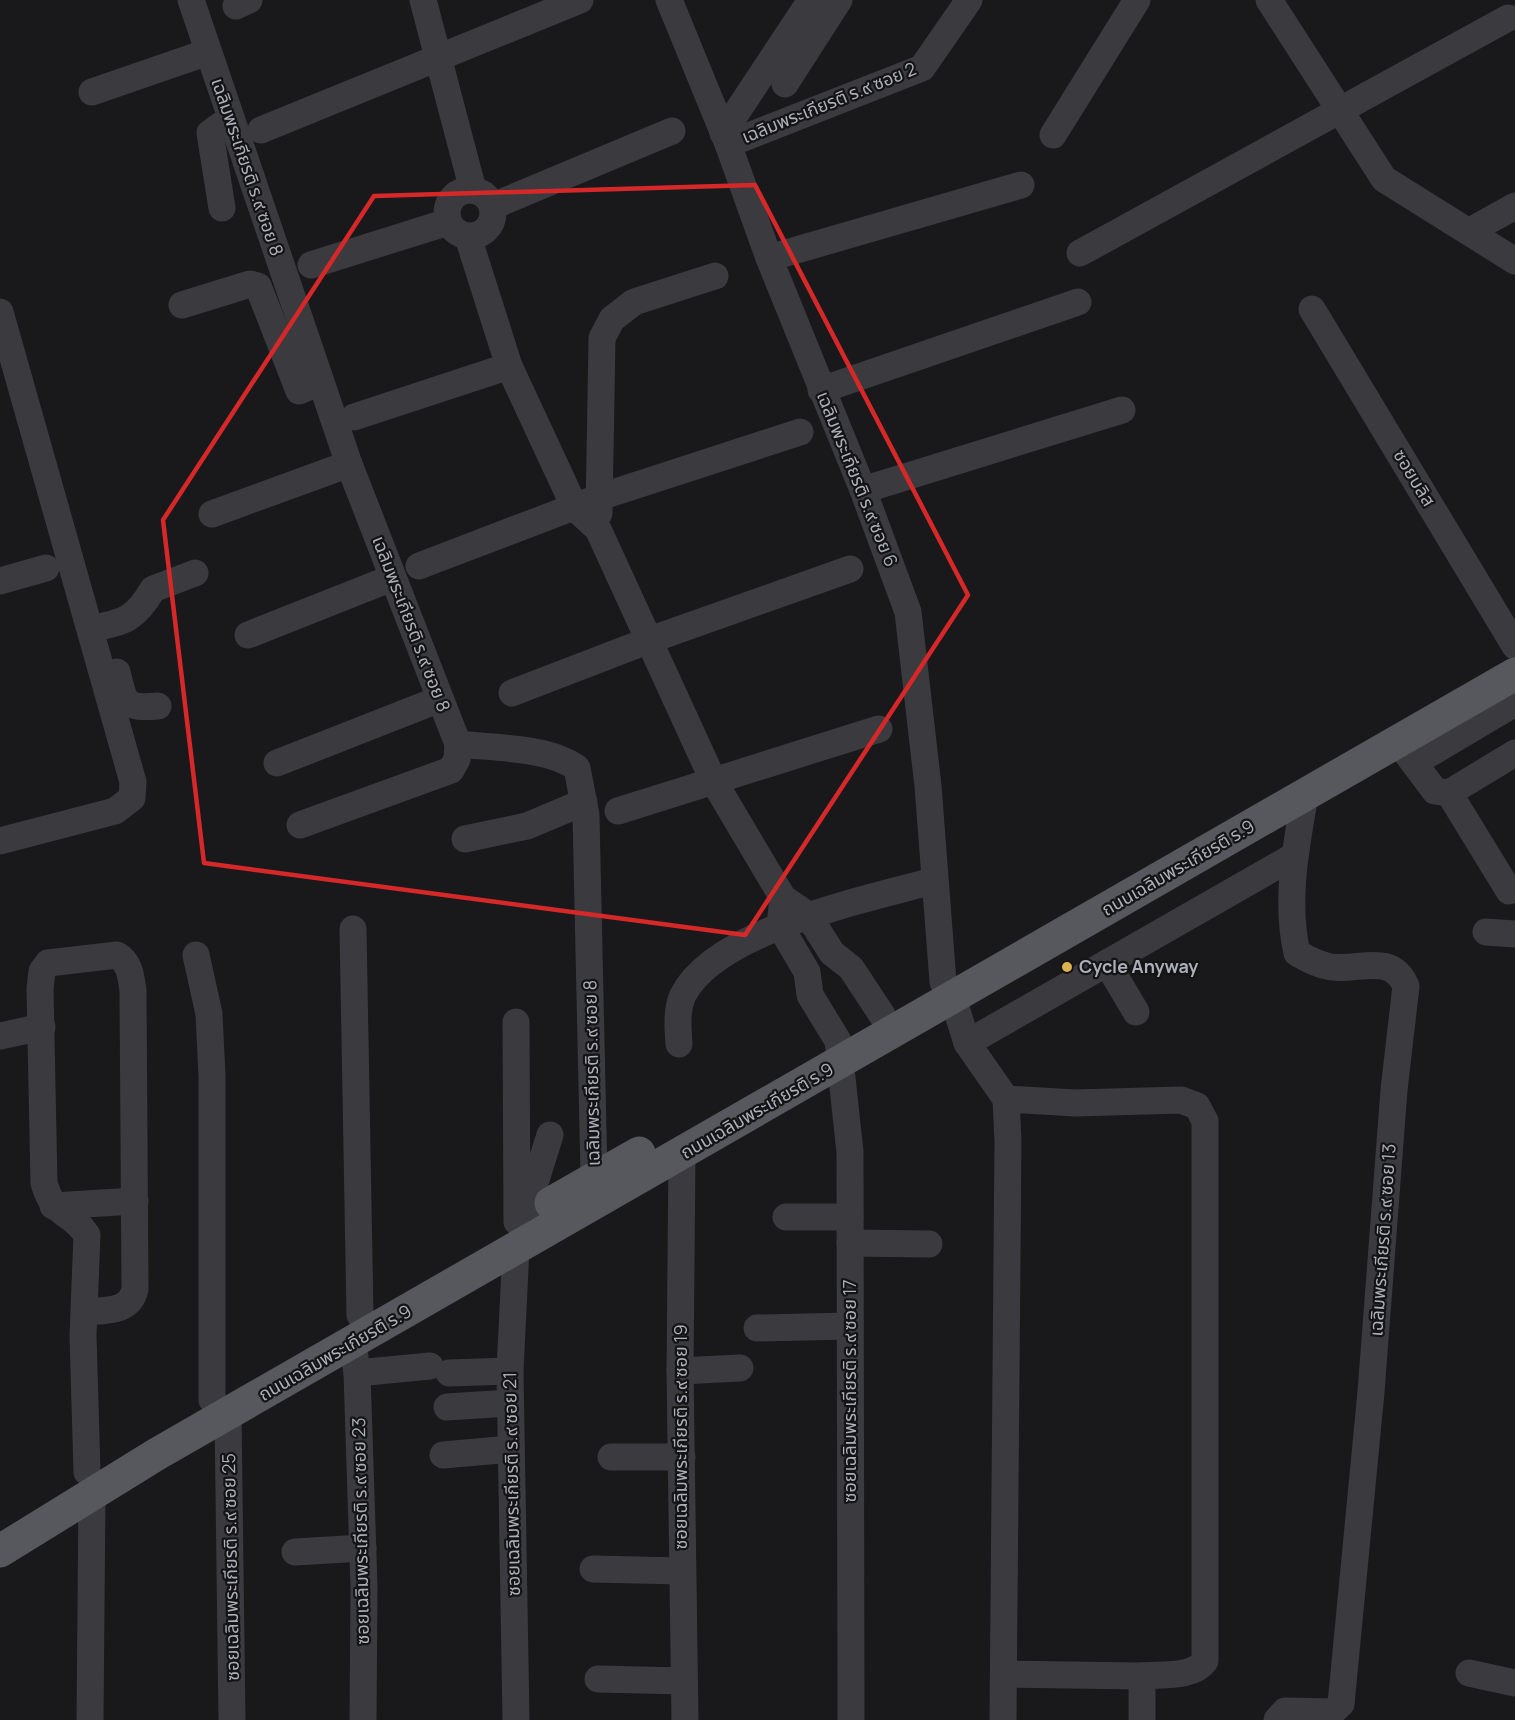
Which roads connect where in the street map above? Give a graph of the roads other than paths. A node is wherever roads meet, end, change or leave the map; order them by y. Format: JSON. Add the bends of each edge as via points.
{"nodes":[{"id":1,"x":191,"y":0,"type":"edge"},
{"id":2,"x":423,"y":0,"type":"edge"},
{"id":3,"x":580,"y":0,"type":"edge"},
{"id":4,"x":669,"y":0,"type":"edge"},
{"id":5,"x":811,"y":0,"type":"edge"},
{"id":6,"x":839,"y":0,"type":"edge"},
{"id":7,"x":969,"y":0,"type":"edge"},
{"id":8,"x":1137,"y":0,"type":"edge"},
{"id":9,"x":1269,"y":0,"type":"edge"},
{"id":10,"x":1508,"y":18,"type":"dead end"},
{"id":11,"x":208,"y":52,"type":"junction"},
{"id":12,"x":437,"y":60,"type":"junction"},
{"id":13,"x":785,"y":84,"type":"dead end"},
{"id":14,"x":92,"y":92,"type":"dead end"},
{"id":15,"x":1338,"y":110,"type":"junction"},
{"id":16,"x":231,"y":118,"type":"junction"},
{"id":17,"x":261,"y":130,"type":"dead end"},
{"id":18,"x":672,"y":131,"type":"dead end"},
{"id":19,"x":1053,"y":135,"type":"dead end"},
{"id":20,"x":725,"y":138,"type":"junction"},
{"id":21,"x":1021,"y":185,"type":"dead end"},
{"id":22,"x":483,"y":198,"type":"junction"},
{"id":23,"x":1515,"y":206,"type":"edge"},
{"id":24,"x":222,"y":208,"type":"dead end"},
{"id":25,"x":458,"y":230,"type":"junction"},
{"id":26,"x":1470,"y":231,"type":"junction"},
{"id":27,"x":1080,"y":253,"type":"dead end"},
{"id":28,"x":769,"y":258,"type":"junction"},
{"id":29,"x":1515,"y":261,"type":"edge"},
{"id":30,"x":311,"y":265,"type":"dead end"},
{"id":31,"x":715,"y":276,"type":"dead end"},
{"id":32,"x":1078,"y":302,"type":"dead end"},
{"id":33,"x":182,"y":305,"type":"dead end"},
{"id":34,"x":1312,"y":309,"type":"dead end"},
{"id":35,"x":0,"y":312,"type":"edge"},
{"id":36,"x":509,"y":366,"type":"junction"},
{"id":37,"x":320,"y":382,"type":"junction"},
{"id":38,"x":821,"y":390,"type":"junction"},
{"id":39,"x":12,"y":405,"type":"edge"},
{"id":40,"x":1122,"y":410,"type":"dead end"},
{"id":41,"x":354,"y":417,"type":"dead end"},
{"id":42,"x":800,"y":432,"type":"dead end"},
{"id":43,"x":349,"y":464,"type":"junction"},
{"id":44,"x":863,"y":490,"type":"junction"},
{"id":45,"x":600,"y":497,"type":"junction"},
{"id":46,"x":575,"y":508,"type":"junction"},
{"id":47,"x":212,"y":514,"type":"dead end"},
{"id":48,"x":597,"y":529,"type":"junction"},
{"id":49,"x":419,"y":566,"type":"dead end"},
{"id":50,"x":46,"y":568,"type":"dead end"},
{"id":51,"x":850,"y":569,"type":"dead end"},
{"id":52,"x":195,"y":573,"type":"dead end"},
{"id":53,"x":392,"y":578,"type":"junction"},
{"id":54,"x":0,"y":581,"type":"edge"},
{"id":55,"x":99,"y":627,"type":"junction"},
{"id":56,"x":248,"y":635,"type":"dead end"},
{"id":57,"x":647,"y":641,"type":"junction"},
{"id":58,"x":1512,"y":673,"type":"edge"},
{"id":59,"x":512,"y":693,"type":"dead end"},
{"id":60,"x":440,"y":699,"type":"junction"},
{"id":61,"x":158,"y":706,"type":"dead end"},
{"id":62,"x":879,"y":729,"type":"dead end"},
{"id":63,"x":458,"y":744,"type":"junction"},
{"id":64,"x":1401,"y":744,"type":"junction"},
{"id":65,"x":1515,"y":753,"type":"edge"},
{"id":66,"x":278,"y":763,"type":"dead end"},
{"id":67,"x":712,"y":780,"type":"junction"},
{"id":68,"x":1449,"y":793,"type":"junction"},
{"id":69,"x":1305,"y":795,"type":"junction"},
{"id":70,"x":584,"y":802,"type":"junction"},
{"id":71,"x":618,"y":811,"type":"dead end"},
{"id":72,"x":300,"y":825,"type":"dead end"},
{"id":73,"x":465,"y":839,"type":"dead end"},
{"id":74,"x":0,"y":841,"type":"edge"},
{"id":75,"x":1294,"y":856,"type":"junction"},
{"id":76,"x":933,"y":881,"type":"junction"},
{"id":77,"x":1509,"y":891,"type":"dead end"},
{"id":78,"x":783,"y":898,"type":"junction"},
{"id":79,"x":808,"y":915,"type":"junction"},
{"id":80,"x":780,"y":926,"type":"junction"},
{"id":81,"x":353,"y":928,"type":"dead end"},
{"id":82,"x":1486,"y":933,"type":"dead end"},
{"id":83,"x":1515,"y":934,"type":"edge"},
{"id":84,"x":196,"y":955,"type":"dead end"},
{"id":85,"x":1107,"y":963,"type":"junction"},
{"id":86,"x":948,"y":990,"type":"junction"},
{"id":87,"x":1136,"y":1012,"type":"dead end"},
{"id":88,"x":882,"y":1015,"type":"junction"},
{"id":89,"x":516,"y":1022,"type":"dead end"},
{"id":90,"x":42,"y":1027,"type":"junction"},
{"id":91,"x":0,"y":1036,"type":"edge"},
{"id":92,"x":967,"y":1043,"type":"junction"},
{"id":93,"x":679,"y":1044,"type":"dead end"},
{"id":94,"x":839,"y":1052,"type":"junction"},
{"id":95,"x":1006,"y":1099,"type":"junction"},
{"id":96,"x":550,"y":1135,"type":"dead end"},
{"id":97,"x":682,"y":1153,"type":"junction"},
{"id":98,"x":594,"y":1177,"type":"junction"},
{"id":99,"x":135,"y":1201,"type":"junction"},
{"id":100,"x":53,"y":1206,"type":"junction"},
{"id":101,"x":786,"y":1217,"type":"dead end"},
{"id":102,"x":524,"y":1227,"type":"junction"},
{"id":103,"x":850,"y":1230,"type":"junction"},
{"id":104,"x":929,"y":1244,"type":"dead end"},
{"id":105,"x":84,"y":1312,"type":"junction"},
{"id":106,"x":850,"y":1326,"type":"junction"},
{"id":107,"x":757,"y":1328,"type":"dead end"},
{"id":108,"x":357,"y":1343,"type":"junction"},
{"id":109,"x":740,"y":1368,"type":"dead end"},
{"id":110,"x":510,"y":1371,"type":"junction"},
{"id":111,"x":680,"y":1371,"type":"junction"},
{"id":112,"x":510,"y":1403,"type":"junction"},
{"id":113,"x":220,"y":1407,"type":"junction"},
{"id":114,"x":447,"y":1407,"type":"dead end"},
{"id":115,"x":511,"y":1449,"type":"junction"},
{"id":116,"x":443,"y":1455,"type":"dead end"},
{"id":117,"x":611,"y":1457,"type":"dead end"},
{"id":118,"x":682,"y":1457,"type":"junction"},
{"id":119,"x":90,"y":1483,"type":"junction"},
{"id":120,"x":0,"y":1524,"type":"edge"},
{"id":121,"x":363,"y":1548,"type":"junction"},
{"id":122,"x":0,"y":1551,"type":"edge"},
{"id":123,"x":295,"y":1552,"type":"dead end"},
{"id":124,"x":593,"y":1569,"type":"dead end"},
{"id":125,"x":681,"y":1571,"type":"junction"},
{"id":126,"x":1469,"y":1673,"type":"dead end"},
{"id":127,"x":1004,"y":1674,"type":"junction"},
{"id":128,"x":1142,"y":1676,"type":"junction"},
{"id":129,"x":598,"y":1679,"type":"dead end"},
{"id":130,"x":684,"y":1681,"type":"junction"},
{"id":131,"x":1515,"y":1683,"type":"edge"},
{"id":132,"x":90,"y":1720,"type":"edge"},
{"id":133,"x":232,"y":1720,"type":"edge"},
{"id":134,"x":363,"y":1720,"type":"edge"},
{"id":135,"x":516,"y":1720,"type":"edge"},
{"id":136,"x":684,"y":1720,"type":"edge"},
{"id":137,"x":851,"y":1720,"type":"edge"},
{"id":138,"x":1003,"y":1720,"type":"edge"},
{"id":139,"x":1142,"y":1720,"type":"edge"},
{"id":140,"x":1277,"y":1720,"type":"edge"}],
"edges":[{"from":1,"to":11,"type":"street","name":"เฉลิมพระเกียรติ ร.๙ ซอย 8"},
{"from":2,"to":12,"type":"street"},
{"from":3,"to":12,"type":"street"},
{"from":4,"to":20,"type":"street","name":"เฉลิมพระเกียรติ ร.๙ ซอย 6"},
{"from":5,"to":20,"type":"street"},
{"from":6,"to":13,"type":"street"},
{"from":7,"to":20,"type":"street","name":"เฉลิมพระเกียรติ ร.๙ ซอย 2","via":[[922,68]]},
{"from":8,"to":19,"type":"street"},
{"from":9,"to":15,"type":"street"},
{"from":10,"to":15,"type":"street"},
{"from":11,"to":14,"type":"street"},
{"from":11,"to":16,"type":"street","name":"เฉลิมพระเกียรติ ร.๙ ซอย 8"},
{"from":12,"to":17,"type":"street"},
{"from":12,"to":22,"type":"street"},
{"from":15,"to":26,"type":"street","via":[[1384,178]]},
{"from":15,"to":27,"type":"street"},
{"from":16,"to":24,"type":"street","via":[[210,133]]},
{"from":16,"to":37,"type":"street","name":"เฉลิมพระเกียรติ ร.๙ ซอย 8"},
{"from":18,"to":22,"type":"street"},
{"from":20,"to":28,"type":"street","name":"เฉลิมพระเกียรติ ร.๙ ซอย 6"},
{"from":21,"to":28,"type":"street"},
{"from":22,"to":25,"type":"street","via":[[494,218],[489,228],[480,235]]},
{"from":22,"to":25,"type":"street","via":[[462,192],[452,199],[447,210]]},
{"from":23,"to":26,"type":"street"},
{"from":25,"to":30,"type":"street"},
{"from":25,"to":36,"type":"street"},
{"from":26,"to":29,"type":"street"},
{"from":28,"to":38,"type":"street","name":"เฉลิมพระเกียรติ ร.๙ ซอย 6"},
{"from":31,"to":45,"type":"street","via":[[634,302],[612,319],[602,338]]},
{"from":32,"to":38,"type":"street"},
{"from":33,"to":37,"type":"street","via":[[250,284],[258,286],[299,391]]},
{"from":34,"to":58,"type":"street","name":"ซอยบลิส"},
{"from":35,"to":39,"type":"street"},
{"from":36,"to":41,"type":"street"},
{"from":36,"to":46,"type":"street"},
{"from":37,"to":43,"type":"street","name":"เฉลิมพระเกียรติ ร.๙ ซอย 8"},
{"from":38,"to":44,"type":"street","name":"เฉลิมพระเกียรติ ร.๙ ซอย 6"},
{"from":39,"to":55,"type":"street"},
{"from":40,"to":44,"type":"street"},
{"from":42,"to":45,"type":"street"},
{"from":43,"to":47,"type":"street"},
{"from":43,"to":53,"type":"street","name":"เฉลิมพระเกียรติ ร.๙ ซอย 8"},
{"from":44,"to":76,"type":"street","name":"เฉลิมพระเกียรติ ร.๙ ซอย 6","via":[[908,612]]},
{"from":45,"to":46,"type":"street"},
{"from":45,"to":48,"type":"street"},
{"from":46,"to":48,"type":"street"},
{"from":46,"to":49,"type":"street"},
{"from":48,"to":57,"type":"street"},
{"from":50,"to":54,"type":"street"},
{"from":51,"to":57,"type":"street"},
{"from":52,"to":55,"type":"street","via":[[153,589],[135,615]]},
{"from":53,"to":56,"type":"street"},
{"from":53,"to":60,"type":"street","name":"เฉลิมพระเกียรติ ร.๙ ซอย 8"},
{"from":55,"to":61,"type":"street","via":[[123,695],[137,708]]},
{"from":55,"to":74,"type":"street","via":[[133,782],[132,798],[116,811]]},
{"from":57,"to":59,"type":"street"},
{"from":57,"to":67,"type":"street"},
{"from":58,"to":64,"type":"main road","name":"ถนนเฉลิมพระเกียรติ ร.9"},
{"from":60,"to":63,"type":"street","name":"เฉลิมพระเกียรติ ร.๙ ซอย 8"},
{"from":60,"to":66,"type":"street"},
{"from":62,"to":67,"type":"street"},
{"from":63,"to":70,"type":"street","name":"เฉลิมพระเกียรติ ร.๙ ซอย 8","via":[[565,759],[577,768]]},
{"from":63,"to":72,"type":"street","via":[[451,770]]},
{"from":64,"to":68,"type":"street","via":[[1435,791]]},
{"from":64,"to":69,"type":"main road","name":"ถนนเฉลิมพระเกียรติ ร.9"},
{"from":64,"to":86,"type":"main road","name":"ถนนเฉลิมพระเกียรติ ร.9"},
{"from":65,"to":68,"type":"street"},
{"from":67,"to":71,"type":"street"},
{"from":67,"to":78,"type":"street"},
{"from":68,"to":77,"type":"street"},
{"from":69,"to":75,"type":"street","name":"เฉลิมพระเกียรติ ร.๙ ซอย 13"},
{"from":69,"to":86,"type":"main road","name":"ถนนเฉลิมพระเกียรติ ร.9"},
{"from":70,"to":73,"type":"street","via":[[527,826]]},
{"from":70,"to":98,"type":"street","name":"เฉลิมพระเกียรติ ร.๙ ซอย 8"},
{"from":75,"to":85,"type":"street"},
{"from":75,"to":140,"type":"street","name":"เฉลิมพระเกียรติ ร.๙ ซอย 13","via":[[1291,930],[1297,953],[1333,968],[1387,966],[1401,975],[1407,986],[1394,1090],[1371,1392],[1341,1704],[1332,1712],[1286,1712]]},
{"from":76,"to":79,"type":"street"},
{"from":76,"to":86,"type":"street","name":"เฉลิมพระเกียรติ ร.๙ ซอย 6"},
{"from":78,"to":79,"type":"street"},
{"from":78,"to":80,"type":"street"},
{"from":79,"to":80,"type":"street"},
{"from":79,"to":88,"type":"street","via":[[831,954],[851,968]]},
{"from":80,"to":93,"type":"street","via":[[711,963],[694,980],[683,996],[677,1020]]},
{"from":80,"to":94,"type":"street","via":[[807,972],[810,995]]},
{"from":81,"to":108,"type":"street","name":"ซอยเฉลิมพระเกียรติ ร.๙ ซอย 23"},
{"from":82,"to":83,"type":"street"},
{"from":84,"to":113,"type":"street","name":"ซอยเฉลิมพระเกียรติ ร.๙ ซอย 25","via":[[209,1014]]},
{"from":85,"to":87,"type":"street"},
{"from":85,"to":92,"type":"street"},
{"from":86,"to":88,"type":"main road","name":"ถนนเฉลิมพระเกียรติ ร.9"},
{"from":86,"to":92,"type":"street","name":"เฉลิมพระเกียรติ ร.๙ ซอย 6"},
{"from":86,"to":94,"type":"main road","name":"ถนนเฉลิมพระเกียรติ ร.9"},
{"from":88,"to":94,"type":"main road","name":"ถนนเฉลิมพระเกียรติ ร.9"},
{"from":89,"to":102,"type":"street"},
{"from":90,"to":91,"type":"street"},
{"from":90,"to":99,"type":"street","via":[[39,989],[42,971],[48,963],[117,955],[125,960],[133,991]]},
{"from":90,"to":100,"type":"street","via":[[44,1183]]},
{"from":92,"to":95,"type":"street","name":"เฉลิมพระเกียรติ ร.๙ ซอย 6"},
{"from":94,"to":97,"type":"main road","name":"ถนนเฉลิมพระเกียรติ ร.9"},
{"from":94,"to":98,"type":"main road","name":"ถนนเฉลิมพระเกียรติ ร.9"},
{"from":94,"to":103,"type":"street","name":"ซอยเฉลิมพระเกียรติ ร.๙ ซอย 17","via":[[848,1119]]},
{"from":95,"to":127,"type":"street"},
{"from":95,"to":128,"type":"street","via":[[1181,1100],[1197,1106],[1205,1121],[1205,1661],[1192,1672]]},
{"from":96,"to":102,"type":"street","via":[[534,1186],[535,1205]]},
{"from":97,"to":102,"type":"main road","name":"ถนนเฉลิมพระเกียรติ ร.9"},
{"from":97,"to":111,"type":"street","name":"ซอยเฉลิมพระเกียรติ ร.๙ ซอย 19"},
{"from":98,"to":102,"type":"main road","name":"ถนนเฉลิมพระเกียรติ ร.9"},
{"from":99,"to":100,"type":"street"},
{"from":99,"to":105,"type":"street","via":[[133,1299],[124,1307]]},
{"from":100,"to":105,"type":"street","via":[[80,1225],[87,1235]]},
{"from":101,"to":103,"type":"street"},
{"from":102,"to":108,"type":"main road","name":"ถนนเฉลิมพระเกียรติ ร.9"},
{"from":102,"to":110,"type":"street","name":"ซอยเฉลิมพระเกียรติ ร.๙ ซอย 21"},
{"from":103,"to":104,"type":"street"},
{"from":103,"to":106,"type":"street","name":"ซอยเฉลิมพระเกียรติ ร.๙ ซอย 17"},
{"from":105,"to":119,"type":"street"},
{"from":106,"to":107,"type":"street"},
{"from":106,"to":137,"type":"street","name":"ซอยเฉลิมพระเกียรติ ร.๙ ซอย 17"},
{"from":108,"to":110,"type":"street","via":[[440,1369]]},
{"from":108,"to":113,"type":"main road","name":"ถนนเฉลิมพระเกียรติ ร.9"},
{"from":108,"to":121,"type":"street","name":"ซอยเฉลิมพระเกียรติ ร.๙ ซอย 23"},
{"from":109,"to":111,"type":"street"},
{"from":110,"to":112,"type":"street","name":"ซอยเฉลิมพระเกียรติ ร.๙ ซอย 21"},
{"from":111,"to":118,"type":"street","name":"ซอยเฉลิมพระเกียรติ ร.๙ ซอย 19"},
{"from":112,"to":114,"type":"street"},
{"from":112,"to":115,"type":"street","name":"ซอยเฉลิมพระเกียรติ ร.๙ ซอย 21"},
{"from":113,"to":119,"type":"main road","name":"ถนนเฉลิมพระเกียรติ ร.9"},
{"from":113,"to":133,"type":"street","name":"ซอยเฉลิมพระเกียรติ ร.๙ ซอย 25"},
{"from":115,"to":116,"type":"street"},
{"from":115,"to":135,"type":"street","name":"ซอยเฉลิมพระเกียรติ ร.๙ ซอย 21"},
{"from":117,"to":118,"type":"street"},
{"from":118,"to":125,"type":"street","name":"ซอยเฉลิมพระเกียรติ ร.๙ ซอย 19"},
{"from":119,"to":120,"type":"main road","name":"ถนนเฉลิมพระเกียรติ ร.9"},
{"from":119,"to":122,"type":"main road","name":"ถนนเฉลิมพระเกียรติ ร.9"},
{"from":119,"to":132,"type":"street"},
{"from":121,"to":123,"type":"street"},
{"from":121,"to":134,"type":"street","name":"ซอยเฉลิมพระเกียรติ ร.๙ ซอย 23"},
{"from":124,"to":125,"type":"street"},
{"from":125,"to":130,"type":"street","name":"ซอยเฉลิมพระเกียรติ ร.๙ ซอย 19"},
{"from":126,"to":131,"type":"street"},
{"from":127,"to":128,"type":"street"},
{"from":127,"to":138,"type":"street"},
{"from":128,"to":139,"type":"street"},
{"from":129,"to":130,"type":"street"},
{"from":130,"to":136,"type":"street","name":"ซอยเฉลิมพระเกียรติ ร.๙ ซอย 19"}]}
